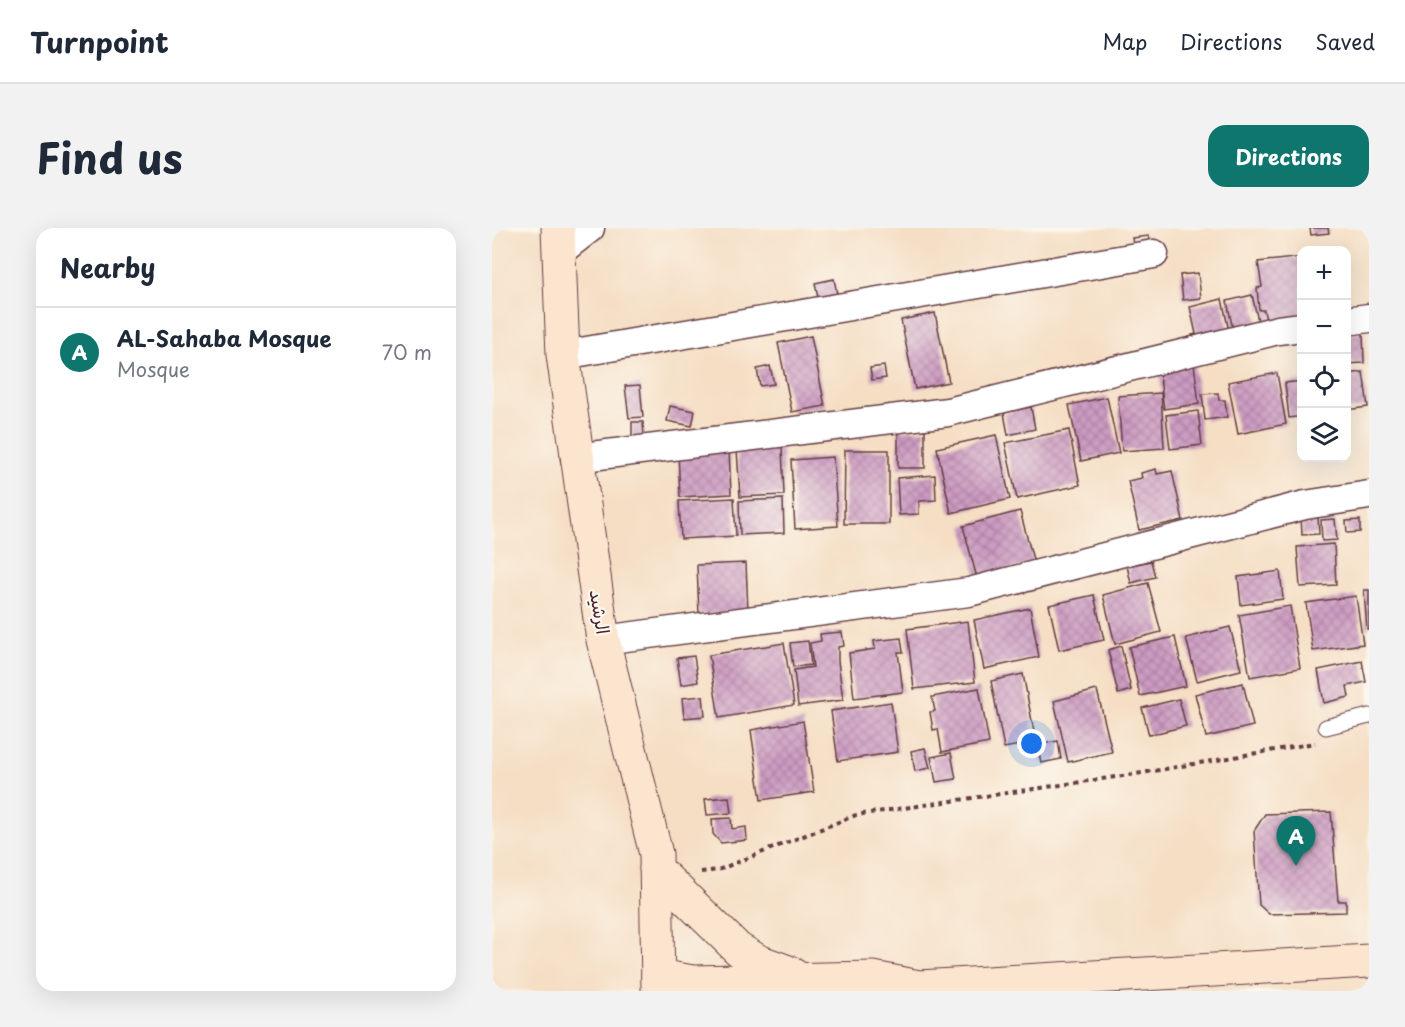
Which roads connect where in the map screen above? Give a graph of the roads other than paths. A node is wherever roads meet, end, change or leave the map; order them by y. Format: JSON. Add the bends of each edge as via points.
{"nodes":[{"id":1,"x":590,"y":228,"type":"edge"},
{"id":2,"x":558,"y":240,"type":"edge"},
{"id":3,"x":1154,"y":254,"type":"dead end"},
{"id":4,"x":1369,"y":318,"type":"edge"},
{"id":5,"x":1351,"y":320,"type":"edge"},
{"id":6,"x":1297,"y":328,"type":"edge"},
{"id":7,"x":563,"y":355,"type":"junction"},
{"id":8,"x":575,"y":458,"type":"junction"},
{"id":9,"x":1369,"y":495,"type":"edge"},
{"id":10,"x":603,"y":639,"type":"junction"},
{"id":11,"x":1369,"y":717,"type":"edge"},
{"id":12,"x":1326,"y":726,"type":"road end"},
{"id":13,"x":656,"y":861,"type":"junction"},
{"id":14,"x":1369,"y":961,"type":"edge"},
{"id":15,"x":804,"y":978,"type":"junction"},
{"id":16,"x":658,"y":983,"type":"edge"},
{"id":17,"x":904,"y":989,"type":"edge"}],
"edges":[{"from":1,"to":2,"type":"street"},
{"from":2,"to":7,"type":"street","name":"الرشيد"},
{"from":3,"to":7,"type":"street"},
{"from":4,"to":5,"type":"street"},
{"from":6,"to":8,"type":"street","via":[[948,412]]},
{"from":7,"to":8,"type":"street","name":"الرشيد"},
{"from":8,"to":10,"type":"street","name":"الرشيد"},
{"from":9,"to":10,"type":"street","via":[[1305,505],[969,592]]},
{"from":10,"to":13,"type":"street","name":"الرشيد"},
{"from":11,"to":12,"type":"lane"},
{"from":13,"to":15,"type":"street","via":[[738,949]]},
{"from":13,"to":16,"type":"street","name":"الرشيد"},
{"from":14,"to":17,"type":"street"},
{"from":15,"to":16,"type":"street"},
{"from":15,"to":17,"type":"street","via":[[873,978]]}]}
